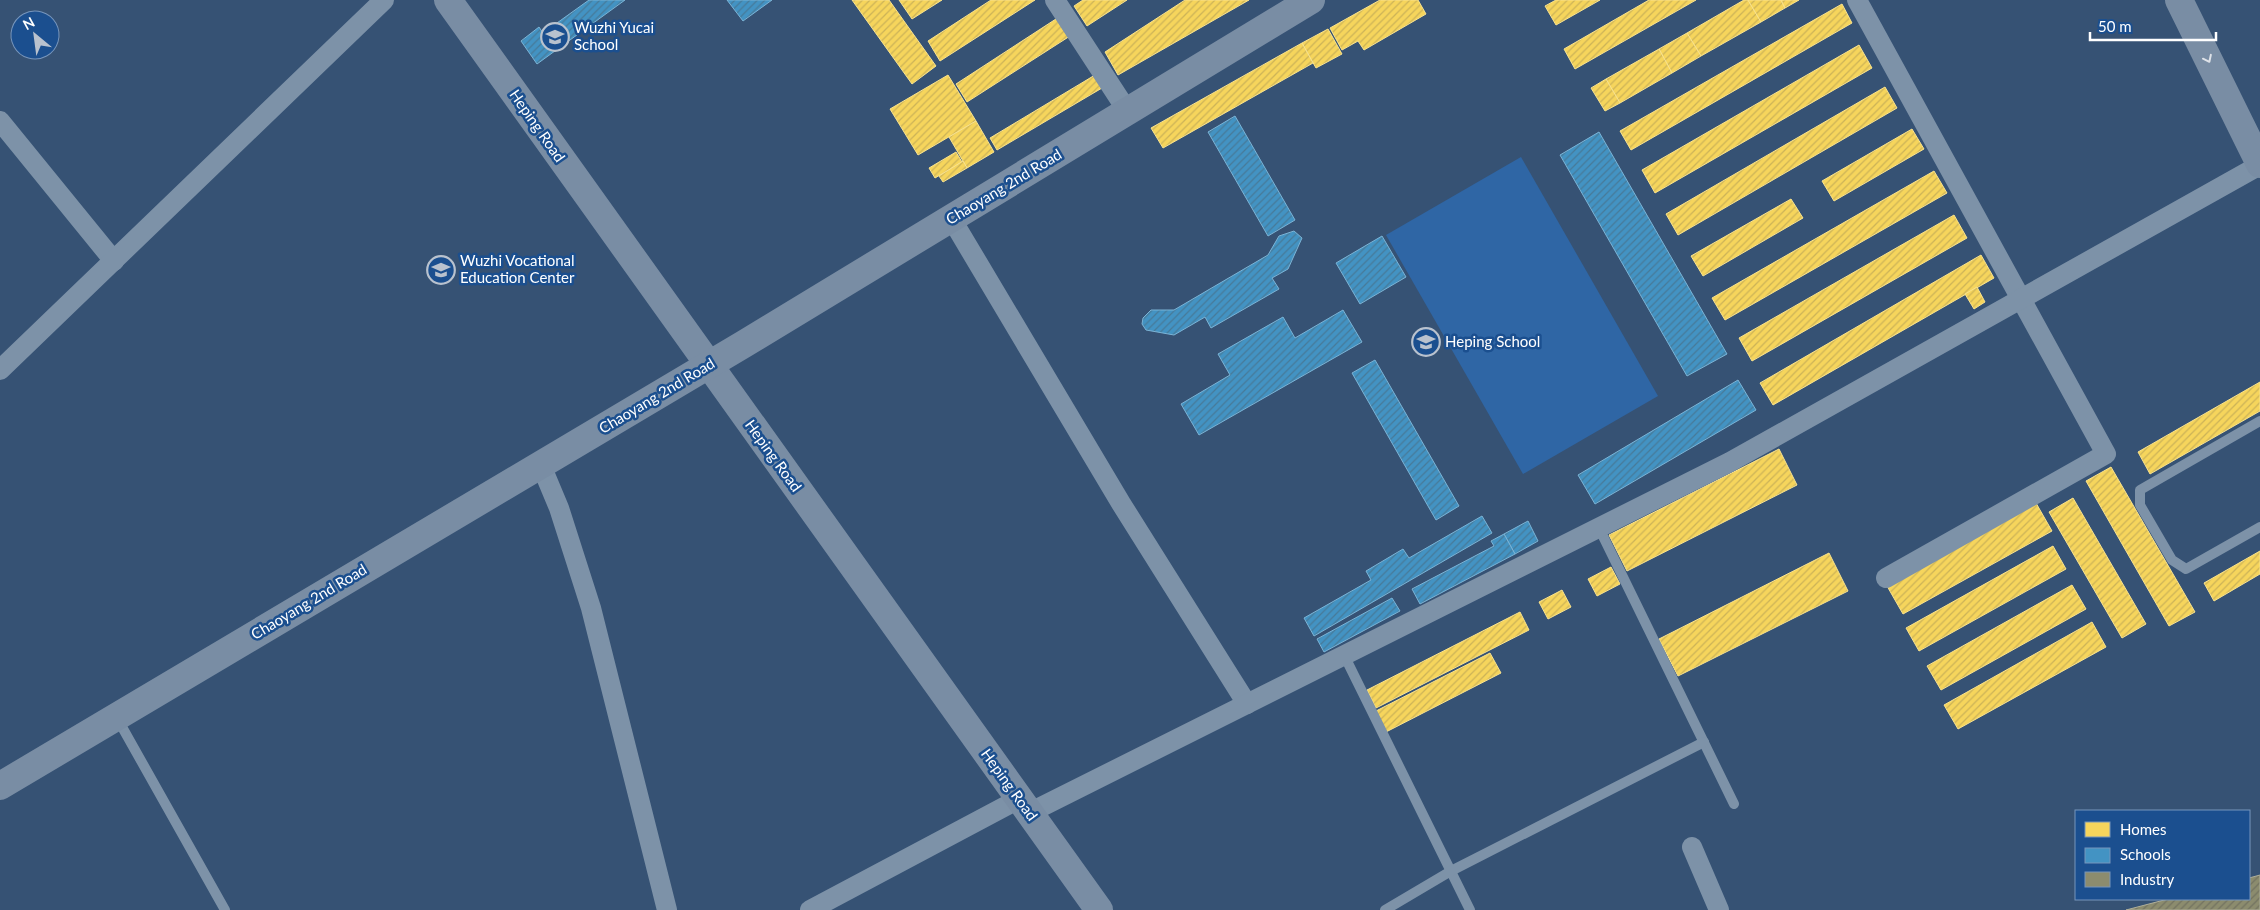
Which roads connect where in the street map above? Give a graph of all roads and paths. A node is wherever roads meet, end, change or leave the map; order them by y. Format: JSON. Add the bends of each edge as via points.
{"nodes":[{"id":1,"x":384,"y":0,"type":"edge"},
{"id":2,"x":448,"y":0,"type":"edge"},
{"id":3,"x":1055,"y":0,"type":"edge"},
{"id":4,"x":1311,"y":0,"type":"edge"},
{"id":5,"x":1857,"y":0,"type":"edge"},
{"id":6,"x":2179,"y":0,"type":"edge"},
{"id":7,"x":2198,"y":0,"type":"edge"},
{"id":8,"x":1128,"y":112,"type":"junction"},
{"id":9,"x":0,"y":121,"type":"edge"},
{"id":10,"x":2260,"y":124,"type":"edge"},
{"id":11,"x":2260,"y":164,"type":"edge"},
{"id":12,"x":951,"y":218,"type":"junction"},
{"id":13,"x":114,"y":261,"type":"junction"},
{"id":14,"x":2020,"y":299,"type":"junction"},
{"id":15,"x":708,"y":365,"type":"junction"},
{"id":16,"x":0,"y":370,"type":"edge"},
{"id":17,"x":2260,"y":421,"type":"edge"},
{"id":18,"x":541,"y":465,"type":"junction"},
{"id":19,"x":2260,"y":527,"type":"edge"},
{"id":20,"x":1599,"y":528,"type":"junction"},
{"id":21,"x":1886,"y":578,"type":"dead end"},
{"id":22,"x":1344,"y":655,"type":"junction"},
{"id":23,"x":1247,"y":704,"type":"junction"},
{"id":24,"x":116,"y":717,"type":"junction"},
{"id":25,"x":1704,"y":742,"type":"junction"},
{"id":26,"x":0,"y":786,"type":"edge"},
{"id":27,"x":1734,"y":804,"type":"dead end"},
{"id":28,"x":1024,"y":806,"type":"junction"},
{"id":29,"x":1692,"y":846,"type":"dead end"},
{"id":30,"x":1451,"y":871,"type":"junction"},
{"id":31,"x":225,"y":910,"type":"edge"},
{"id":32,"x":667,"y":910,"type":"edge"},
{"id":33,"x":810,"y":910,"type":"edge"},
{"id":34,"x":1099,"y":910,"type":"edge"},
{"id":35,"x":1385,"y":910,"type":"edge"},
{"id":36,"x":1470,"y":910,"type":"edge"},
{"id":37,"x":1719,"y":910,"type":"edge"}],
"edges":[{"from":1,"to":13,"type":"street"},
{"from":2,"to":15,"type":"street","name":"Heping Road"},
{"from":3,"to":8,"type":"street"},
{"from":4,"to":8,"type":"street","name":"Chaoyang 2nd Road"},
{"from":5,"to":14,"type":"street"},
{"from":6,"to":11,"type":"street","one_way":true},
{"from":7,"to":10,"type":"street"},
{"from":8,"to":12,"type":"street","name":"Chaoyang 2nd Road"},
{"from":9,"to":13,"type":"street"},
{"from":11,"to":14,"type":"street"},
{"from":12,"to":15,"type":"street","name":"Chaoyang 2nd Road"},
{"from":12,"to":23,"type":"street","via":[[1122,505]]},
{"from":13,"to":16,"type":"street"},
{"from":14,"to":20,"type":"street","via":[[1730,462]]},
{"from":14,"to":21,"type":"street","via":[[2106,454]]},
{"from":15,"to":18,"type":"street","name":"Chaoyang 2nd Road"},
{"from":15,"to":28,"type":"street","name":"Heping Road"},
{"from":17,"to":19,"type":"lane","via":[[2140,490],[2140,505],[2172,560],[2186,569]]},
{"from":18,"to":24,"type":"street","name":"Chaoyang 2nd Road"},
{"from":18,"to":32,"type":"street","via":[[559,508],[591,608]]},
{"from":20,"to":22,"type":"street"},
{"from":20,"to":25,"type":"lane"},
{"from":22,"to":23,"type":"street"},
{"from":22,"to":30,"type":"lane"},
{"from":23,"to":28,"type":"street"},
{"from":24,"to":26,"type":"street","name":"Chaoyang 2nd Road"},
{"from":24,"to":31,"type":"lane"},
{"from":25,"to":27,"type":"lane"},
{"from":25,"to":30,"type":"lane"},
{"from":28,"to":33,"type":"street"},
{"from":28,"to":34,"type":"street","name":"Heping Road"},
{"from":29,"to":37,"type":"street"},
{"from":30,"to":35,"type":"lane"},
{"from":30,"to":36,"type":"lane"}]}
